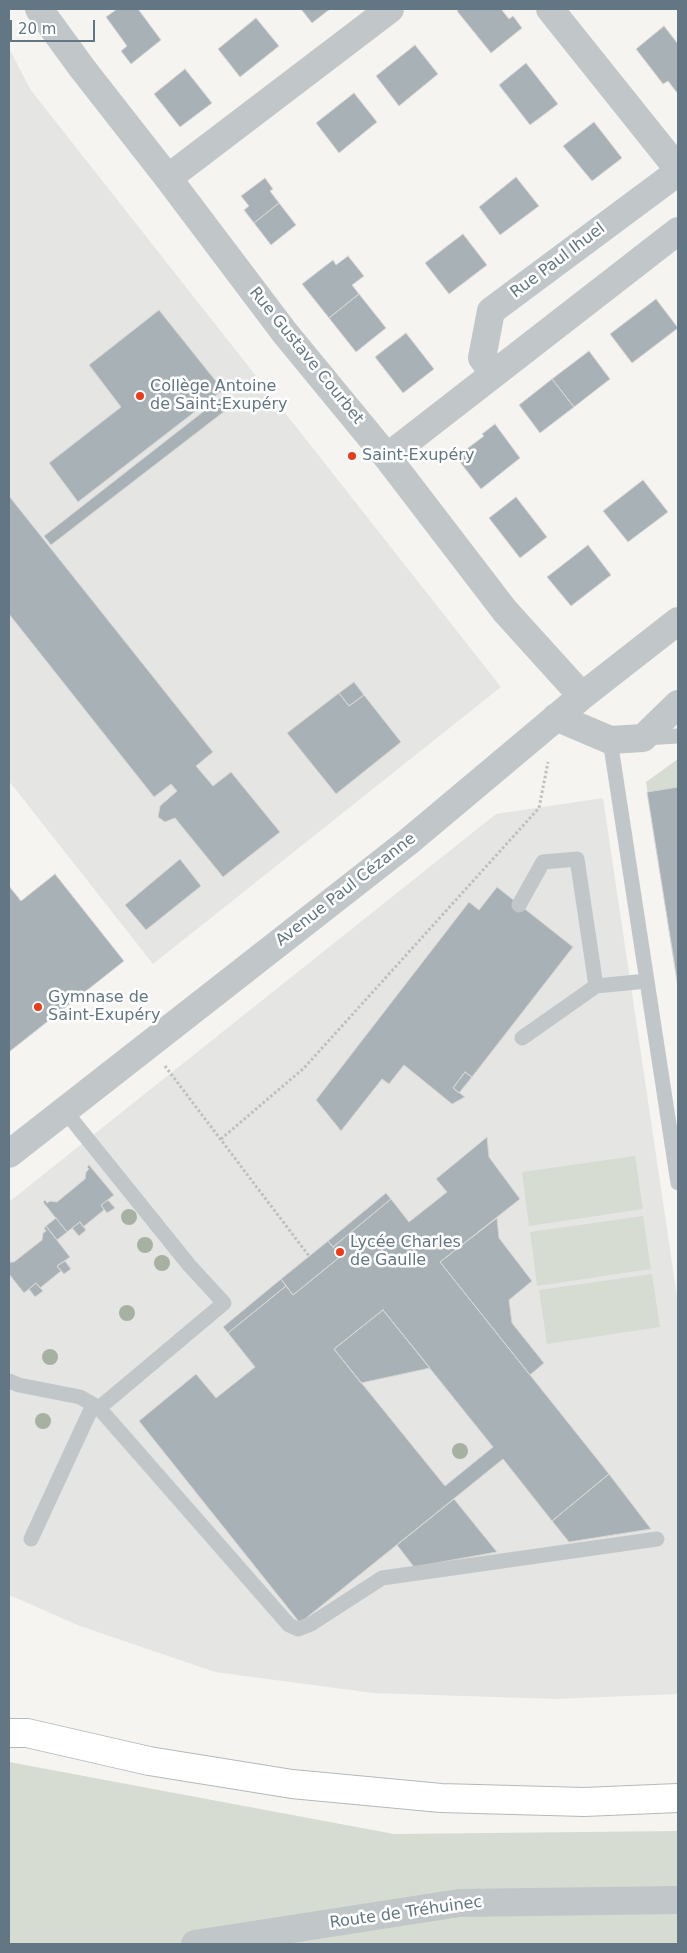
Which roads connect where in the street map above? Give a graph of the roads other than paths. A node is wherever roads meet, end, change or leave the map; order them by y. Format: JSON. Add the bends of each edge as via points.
{"nodes":[{"id":1,"x":39,"y":9,"type":"edge"},
{"id":2,"x":550,"y":9,"type":"edge"},
{"id":3,"x":388,"y":10,"type":"edge"},
{"id":4,"x":678,"y":171,"type":"edge"},
{"id":5,"x":168,"y":178,"type":"junction"},
{"id":6,"x":678,"y":231,"type":"edge"},
{"id":7,"x":494,"y":373,"type":"junction"},
{"id":8,"x":387,"y":457,"type":"junction"},
{"id":9,"x":678,"y":621,"type":"edge"},
{"id":10,"x":582,"y":696,"type":"junction"},
{"id":11,"x":678,"y":704,"type":"edge"},
{"id":12,"x":556,"y":718,"type":"junction"},
{"id":13,"x":678,"y":736,"type":"edge"},
{"id":14,"x":643,"y":738,"type":"junction"},
{"id":15,"x":610,"y":740,"type":"junction"},
{"id":16,"x":519,"y":905,"type":"dead end"},
{"id":17,"x":647,"y":981,"type":"junction"},
{"id":18,"x":596,"y":986,"type":"junction"},
{"id":19,"x":522,"y":1038,"type":"dead end"},
{"id":20,"x":65,"y":1111,"type":"junction"},
{"id":21,"x":9,"y":1154,"type":"edge"},
{"id":22,"x":678,"y":1179,"type":"edge"},
{"id":23,"x":9,"y":1380,"type":"edge"},
{"id":24,"x":96,"y":1406,"type":"junction"},
{"id":25,"x":31,"y":1539,"type":"dead end"},
{"id":26,"x":656,"y":1539,"type":"dead end"},
{"id":27,"x":15,"y":1729,"type":"edge"},
{"id":28,"x":678,"y":1798,"type":"edge"},
{"id":29,"x":678,"y":1900,"type":"edge"},
{"id":30,"x":195,"y":1944,"type":"edge"}],
"edges":[{"from":1,"to":5,"type":"street","name":"Rue Gustave Courbet"},
{"from":2,"to":4,"type":"street","name":"Rue Paul Ihuel"},
{"from":3,"to":5,"type":"street"},
{"from":4,"to":7,"type":"street","name":"Rue Paul Ihuel","via":[[491,311],[482,358]]},
{"from":5,"to":8,"type":"street","name":"Rue Gustave Courbet","via":[[285,333]]},
{"from":6,"to":7,"type":"street"},
{"from":7,"to":8,"type":"street"},
{"from":8,"to":10,"type":"street","name":"Rue Gustave Courbet","via":[[505,611]]},
{"from":9,"to":10,"type":"street","name":"Avenue Paul Cézanne"},
{"from":10,"to":12,"type":"street","name":"Avenue Paul Cézanne"},
{"from":11,"to":14,"type":"street"},
{"from":12,"to":15,"type":"street"},
{"from":12,"to":20,"type":"street","name":"Avenue Paul Cézanne","via":[[408,842]]},
{"from":13,"to":14,"type":"lane"},
{"from":14,"to":15,"type":"street"},
{"from":15,"to":17,"type":"lane"},
{"from":16,"to":18,"type":"lane","via":[[543,862],[577,859]]},
{"from":17,"to":18,"type":"lane"},
{"from":17,"to":22,"type":"lane"},
{"from":18,"to":19,"type":"lane"},
{"from":20,"to":21,"type":"street","name":"Avenue Paul Cézanne"},
{"from":20,"to":24,"type":"lane","via":[[189,1265],[224,1303]]},
{"from":23,"to":24,"type":"lane","via":[[19,1386],[80,1397]]},
{"from":24,"to":25,"type":"lane"},
{"from":24,"to":26,"type":"lane","via":[[289,1625],[298,1629],[382,1578]]},
{"from":27,"to":28,"type":"main road","via":[[148,1761],[292,1784],[451,1798],[584,1802]]},
{"from":29,"to":30,"type":"street","name":"Route de Tréhuinec","via":[[459,1903]]}]}
